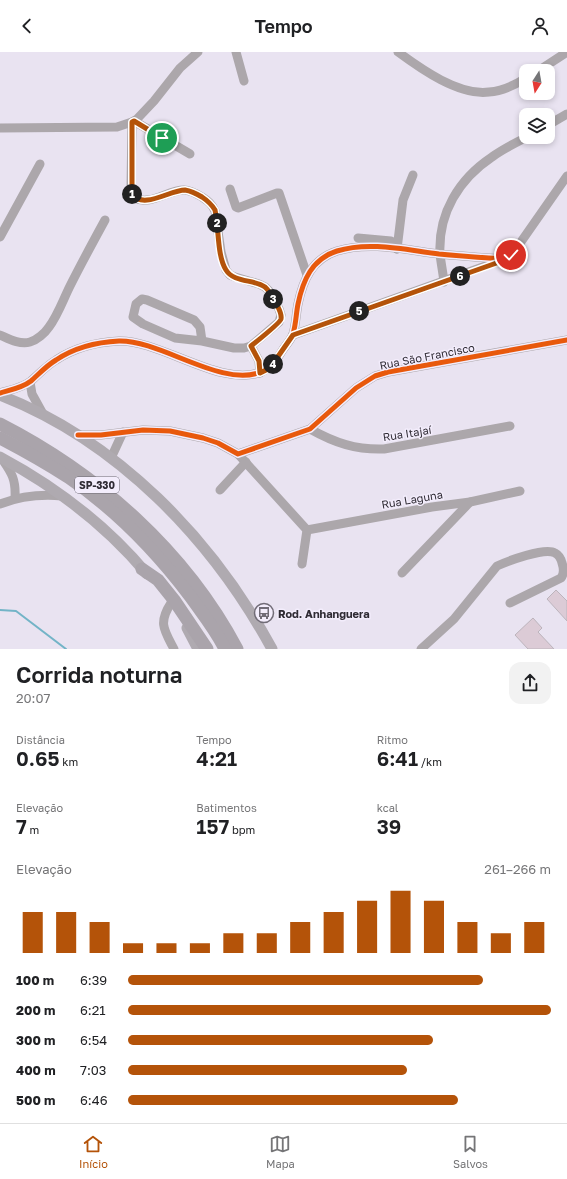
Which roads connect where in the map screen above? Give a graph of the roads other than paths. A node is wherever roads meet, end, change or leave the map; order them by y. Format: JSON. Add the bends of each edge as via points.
{"nodes":[{"id":1,"x":198,"y":52,"type":"edge"},
{"id":2,"x":236,"y":52,"type":"edge"},
{"id":3,"x":398,"y":52,"type":"edge"},
{"id":4,"x":567,"y":52,"type":"edge"},
{"id":5,"x":549,"y":64,"type":"edge"},
{"id":6,"x":244,"y":81,"type":"dead end"},
{"id":7,"x":519,"y":83,"type":"edge"},
{"id":8,"x":567,"y":114,"type":"edge"},
{"id":9,"x":555,"y":121,"type":"edge"},
{"id":10,"x":133,"y":122,"type":"junction"},
{"id":11,"x":0,"y":128,"type":"edge"},
{"id":12,"x":519,"y":142,"type":"edge"},
{"id":13,"x":190,"y":154,"type":"dead end"},
{"id":14,"x":40,"y":164,"type":"dead end"},
{"id":15,"x":413,"y":176,"type":"dead end"},
{"id":16,"x":567,"y":176,"type":"edge"},
{"id":17,"x":230,"y":189,"type":"dead end"},
{"id":18,"x":105,"y":220,"type":"dead end"},
{"id":19,"x":0,"y":237,"type":"edge"},
{"id":20,"x":358,"y":238,"type":"dead end"},
{"id":21,"x":397,"y":249,"type":"junction"},
{"id":22,"x":440,"y":254,"type":"junction"},
{"id":23,"x":505,"y":260,"type":"junction"},
{"id":24,"x":307,"y":275,"type":"junction"},
{"id":25,"x":444,"y":282,"type":"junction"},
{"id":26,"x":0,"y":335,"type":"edge"},
{"id":27,"x":293,"y":335,"type":"junction"},
{"id":28,"x":567,"y":340,"type":"edge"},
{"id":29,"x":202,"y":341,"type":"junction"},
{"id":30,"x":251,"y":346,"type":"junction"},
{"id":31,"x":260,"y":373,"type":"junction"},
{"id":32,"x":30,"y":382,"type":"junction"},
{"id":33,"x":0,"y":394,"type":"edge"},
{"id":34,"x":43,"y":414,"type":"junction"},
{"id":35,"x":0,"y":424,"type":"edge"},
{"id":36,"x":510,"y":426,"type":"dead end"},
{"id":37,"x":310,"y":429,"type":"junction"},
{"id":38,"x":123,"y":432,"type":"junction"},
{"id":39,"x":78,"y":435,"type":"junction"},
{"id":40,"x":0,"y":438,"type":"edge"},
{"id":41,"x":238,"y":454,"type":"junction"},
{"id":42,"x":1,"y":457,"type":"edge"},
{"id":43,"x":111,"y":458,"type":"junction"},
{"id":44,"x":246,"y":462,"type":"junction"},
{"id":45,"x":220,"y":490,"type":"dead end"},
{"id":46,"x":520,"y":492,"type":"dead end"},
{"id":47,"x":64,"y":496,"type":"junction"},
{"id":48,"x":15,"y":498,"type":"junction"},
{"id":49,"x":470,"y":502,"type":"junction"},
{"id":50,"x":0,"y":504,"type":"edge"},
{"id":51,"x":449,"y":505,"type":"junction"},
{"id":52,"x":454,"y":518,"type":"junction"},
{"id":53,"x":307,"y":530,"type":"junction"},
{"id":54,"x":302,"y":564,"type":"dead end"},
{"id":55,"x":142,"y":569,"type":"junction"},
{"id":56,"x":402,"y":573,"type":"dead end"},
{"id":57,"x":510,"y":603,"type":"dead end"},
{"id":58,"x":171,"y":604,"type":"junction"},
{"id":59,"x":428,"y":647,"type":"edge"},
{"id":60,"x":174,"y":649,"type":"edge"},
{"id":61,"x":198,"y":649,"type":"edge"},
{"id":62,"x":207,"y":649,"type":"edge"},
{"id":63,"x":225,"y":649,"type":"edge"},
{"id":64,"x":237,"y":649,"type":"edge"},
{"id":65,"x":272,"y":649,"type":"edge"}],
"edges":[{"from":1,"to":10,"type":"street","via":[[180,68],[154,101]]},
{"from":2,"to":6,"type":"street"},
{"from":3,"to":7,"type":"street","via":[[437,78],[474,92],[489,92]]},
{"from":4,"to":5,"type":"street"},
{"from":8,"to":9,"type":"street"},
{"from":10,"to":11,"type":"street","via":[[117,127]]},
{"from":10,"to":13,"type":"street"},
{"from":10,"to":30,"type":"street","via":[[132,194],[135,198],[144,200],[184,190],[207,200],[215,210],[226,270],[235,278],[265,287],[273,297],[281,319]]},
{"from":12,"to":22,"type":"street","via":[[492,157],[461,184],[444,219]]},
{"from":14,"to":19,"type":"street"},
{"from":15,"to":21,"type":"street","via":[[403,200]]},
{"from":16,"to":23,"type":"street","via":[[516,249]]},
{"from":17,"to":24,"type":"street","via":[[238,208],[279,193]]},
{"from":18,"to":26,"type":"street","via":[[58,313],[44,334],[30,342]]},
{"from":20,"to":21,"type":"street","via":[[391,241]]},
{"from":21,"to":22,"type":"street"},
{"from":21,"to":24,"type":"street","via":[[353,248],[335,252],[320,260]]},
{"from":22,"to":23,"type":"street"},
{"from":22,"to":25,"type":"street"},
{"from":23,"to":25,"type":"street"},
{"from":24,"to":27,"type":"street","via":[[298,303]]},
{"from":25,"to":27,"type":"street"},
{"from":27,"to":31,"type":"street","via":[[270,368]]},
{"from":28,"to":37,"type":"street","name":"Rua São Francisco","via":[[376,376],[356,388]]},
{"from":29,"to":29,"type":"street","via":[[200,327],[194,320],[147,300],[142,299],[136,304],[133,317],[135,320],[175,338]]},
{"from":29,"to":30,"type":"street","via":[[234,348]]},
{"from":30,"to":31,"type":"street","via":[[259,361]]},
{"from":31,"to":32,"type":"street","via":[[247,376],[233,374],[150,346],[120,341],[103,342],[69,353],[41,370]]},
{"from":32,"to":33,"type":"street"},
{"from":32,"to":34,"type":"street","via":[[32,394]]},
{"from":33,"to":34,"type":"main road"},
{"from":34,"to":39,"type":"main road"},
{"from":35,"to":64,"type":"highway","number":"SP-330","via":[[39,445],[85,476],[112,496],[141,523],[198,588]]},
{"from":36,"to":37,"type":"street","name":"Rua Itajaí","via":[[377,450],[343,444]]},
{"from":37,"to":41,"type":"street","name":"Rua São Francisco"},
{"from":38,"to":39,"type":"street"},
{"from":38,"to":41,"type":"street","via":[[143,430],[186,434],[218,443]]},
{"from":38,"to":43,"type":"street"},
{"from":39,"to":43,"type":"main road"},
{"from":40,"to":63,"type":"highway","number":"SP-330","via":[[69,478],[132,530],[172,572]]},
{"from":41,"to":44,"type":"street"},
{"from":42,"to":47,"type":"main road"},
{"from":42,"to":48,"type":"street","via":[[13,477]]},
{"from":43,"to":65,"type":"main road","via":[[155,495],[197,540],[236,590]]},
{"from":44,"to":45,"type":"street"},
{"from":44,"to":53,"type":"street"},
{"from":46,"to":49,"type":"street","name":"Rua Laguna"},
{"from":47,"to":48,"type":"street","via":[[39,495]]},
{"from":47,"to":55,"type":"main road","via":[[125,548]]},
{"from":48,"to":50,"type":"street"},
{"from":49,"to":51,"type":"street","name":"Rua Laguna"},
{"from":49,"to":52,"type":"street"},
{"from":51,"to":52,"type":"street"},
{"from":51,"to":53,"type":"street","name":"Rua Laguna"},
{"from":52,"to":56,"type":"street"},
{"from":53,"to":54,"type":"street"},
{"from":55,"to":58,"type":"main road"},
{"from":55,"to":62,"type":"highway","via":[[158,580]]},
{"from":57,"to":59,"type":"street","via":[[561,578],[562,560],[552,552],[540,553],[497,566]]},
{"from":58,"to":60,"type":"street","via":[[163,619],[163,625]]},
{"from":58,"to":61,"type":"main road","via":[[185,623]]}]}
